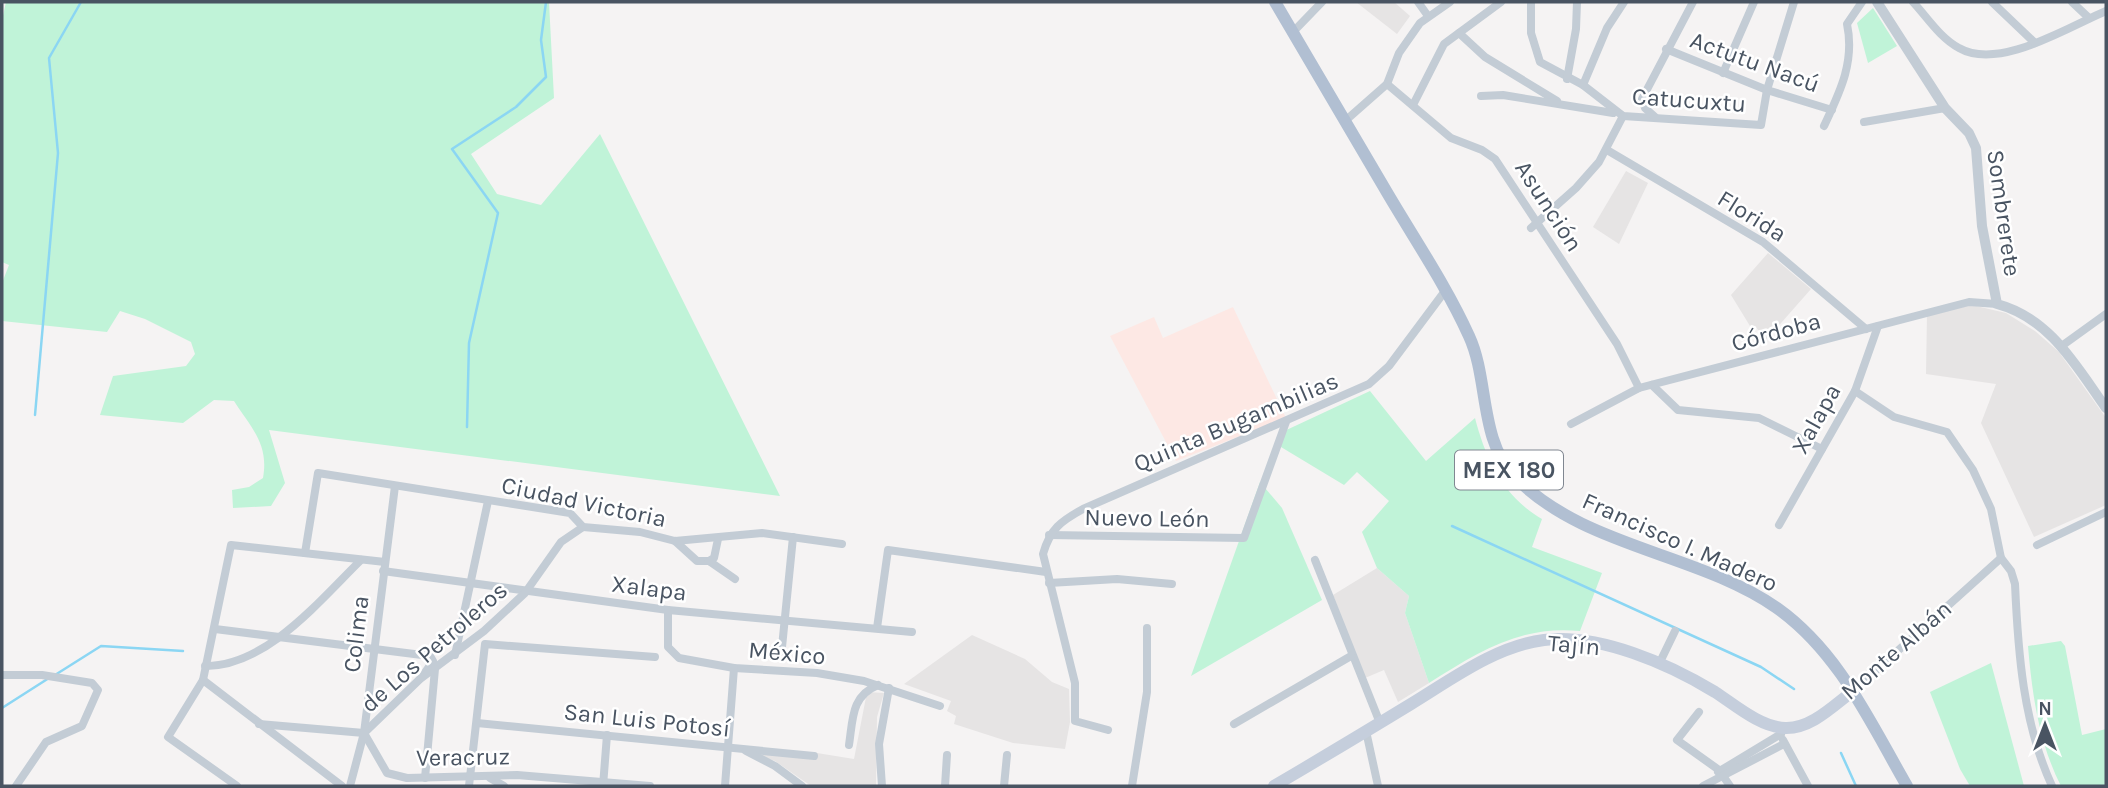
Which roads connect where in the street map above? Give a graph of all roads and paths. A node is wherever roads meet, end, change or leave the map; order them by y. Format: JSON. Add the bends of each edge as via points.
{"nodes":[{"id":1,"x":1275,"y":2,"type":"edge"},
{"id":2,"x":1322,"y":2,"type":"edge"},
{"id":3,"x":1418,"y":2,"type":"edge"},
{"id":4,"x":1450,"y":2,"type":"edge"},
{"id":5,"x":1501,"y":2,"type":"edge"},
{"id":6,"x":1531,"y":2,"type":"edge"},
{"id":7,"x":1577,"y":2,"type":"edge"},
{"id":8,"x":1624,"y":2,"type":"edge"},
{"id":9,"x":1693,"y":2,"type":"edge"},
{"id":10,"x":1754,"y":2,"type":"edge"},
{"id":11,"x":1794,"y":2,"type":"edge"},
{"id":12,"x":1862,"y":2,"type":"edge"},
{"id":13,"x":1877,"y":2,"type":"edge"},
{"id":14,"x":1913,"y":2,"type":"edge"},
{"id":15,"x":1992,"y":2,"type":"edge"},
{"id":16,"x":2072,"y":2,"type":"edge"},
{"id":17,"x":2106,"y":11,"type":"edge"},
{"id":18,"x":1428,"y":16,"type":"junction"},
{"id":19,"x":2088,"y":18,"type":"junction"},
{"id":20,"x":1293,"y":32,"type":"junction"},
{"id":21,"x":1460,"y":33,"type":"junction"},
{"id":22,"x":2035,"y":43,"type":"junction"},
{"id":23,"x":1666,"y":49,"type":"junction"},
{"id":24,"x":1723,"y":73,"type":"junction"},
{"id":25,"x":1567,"y":79,"type":"junction"},
{"id":26,"x":1387,"y":84,"type":"junction"},
{"id":27,"x":1583,"y":85,"type":"junction"},
{"id":28,"x":1767,"y":90,"type":"junction"},
{"id":29,"x":1481,"y":96,"type":"dead end"},
{"id":30,"x":1566,"y":105,"type":"junction"},
{"id":31,"x":1413,"y":106,"type":"junction"},
{"id":32,"x":1945,"y":108,"type":"junction"},
{"id":33,"x":1832,"y":110,"type":"junction"},
{"id":34,"x":1618,"y":115,"type":"junction"},
{"id":35,"x":1655,"y":117,"type":"junction"},
{"id":36,"x":1345,"y":121,"type":"junction"},
{"id":37,"x":1864,"y":122,"type":"dead end"},
{"id":38,"x":1824,"y":126,"type":"dead end"},
{"id":39,"x":1607,"y":150,"type":"junction"},
{"id":40,"x":1533,"y":225,"type":"junction"},
{"id":41,"x":1445,"y":291,"type":"junction"},
{"id":42,"x":1997,"y":304,"type":"junction"},
{"id":43,"x":2106,"y":314,"type":"edge"},
{"id":44,"x":1878,"y":326,"type":"junction"},
{"id":45,"x":1866,"y":329,"type":"junction"},
{"id":46,"x":2063,"y":345,"type":"junction"},
{"id":47,"x":1652,"y":385,"type":"junction"},
{"id":48,"x":1639,"y":388,"type":"junction"},
{"id":49,"x":1855,"y":391,"type":"junction"},
{"id":50,"x":2106,"y":408,"type":"edge"},
{"id":51,"x":1286,"y":422,"type":"junction"},
{"id":52,"x":1571,"y":424,"type":"dead end"},
{"id":53,"x":1822,"y":450,"type":"junction"},
{"id":54,"x":395,"y":486,"type":"junction"},
{"id":55,"x":488,"y":501,"type":"junction"},
{"id":56,"x":2106,"y":512,"type":"edge"},
{"id":57,"x":1779,"y":525,"type":"dead end"},
{"id":58,"x":583,"y":527,"type":"junction"},
{"id":59,"x":1049,"y":535,"type":"junction"},
{"id":60,"x":793,"y":537,"type":"junction"},
{"id":61,"x":718,"y":538,"type":"junction"},
{"id":62,"x":675,"y":541,"type":"junction"},
{"id":63,"x":842,"y":544,"type":"dead end"},
{"id":64,"x":2037,"y":545,"type":"dead end"},
{"id":65,"x":305,"y":554,"type":"junction"},
{"id":66,"x":2001,"y":558,"type":"junction"},
{"id":67,"x":361,"y":560,"type":"junction"},
{"id":68,"x":1315,"y":560,"type":"dead end"},
{"id":69,"x":709,"y":561,"type":"junction"},
{"id":70,"x":384,"y":567,"type":"junction"},
{"id":71,"x":1046,"y":572,"type":"junction"},
{"id":72,"x":735,"y":579,"type":"dead end"},
{"id":73,"x":472,"y":583,"type":"junction"},
{"id":74,"x":1049,"y":583,"type":"junction"},
{"id":75,"x":1172,"y":584,"type":"dead end"},
{"id":76,"x":525,"y":593,"type":"junction"},
{"id":77,"x":668,"y":610,"type":"junction"},
{"id":78,"x":786,"y":622,"type":"junction"},
{"id":79,"x":877,"y":628,"type":"junction"},
{"id":80,"x":1147,"y":628,"type":"dead end"},
{"id":81,"x":215,"y":629,"type":"junction"},
{"id":82,"x":1675,"y":631,"type":"dead end"},
{"id":83,"x":912,"y":632,"type":"dead end"},
{"id":84,"x":283,"y":636,"type":"junction"},
{"id":85,"x":373,"y":650,"type":"junction"},
{"id":86,"x":454,"y":655,"type":"junction"},
{"id":87,"x":1351,"y":656,"type":"junction"},
{"id":88,"x":655,"y":657,"type":"dead end"},
{"id":89,"x":781,"y":657,"type":"dead end"},
{"id":90,"x":1660,"y":662,"type":"junction"},
{"id":91,"x":205,"y":666,"type":"junction"},
{"id":92,"x":734,"y":668,"type":"junction"},
{"id":93,"x":435,"y":669,"type":"junction"},
{"id":94,"x":2,"y":675,"type":"edge"},
{"id":95,"x":420,"y":679,"type":"junction"},
{"id":96,"x":203,"y":681,"type":"junction"},
{"id":97,"x":878,"y":685,"type":"junction"},
{"id":98,"x":889,"y":688,"type":"junction"},
{"id":99,"x":1853,"y":691,"type":"junction"},
{"id":100,"x":940,"y":706,"type":"dead end"},
{"id":101,"x":1699,"y":712,"type":"dead end"},
{"id":102,"x":258,"y":723,"type":"junction"},
{"id":103,"x":477,"y":723,"type":"junction"},
{"id":104,"x":1380,"y":723,"type":"junction"},
{"id":105,"x":1234,"y":724,"type":"dead end"},
{"id":106,"x":1108,"y":730,"type":"dead end"},
{"id":107,"x":1366,"y":731,"type":"junction"},
{"id":108,"x":1782,"y":731,"type":"junction"},
{"id":109,"x":364,"y":733,"type":"junction"},
{"id":110,"x":607,"y":735,"type":"junction"},
{"id":111,"x":1784,"y":744,"type":"junction"},
{"id":112,"x":849,"y":745,"type":"dead end"},
{"id":113,"x":729,"y":747,"type":"junction"},
{"id":114,"x":744,"y":750,"type":"junction"},
{"id":115,"x":1749,"y":752,"type":"junction"},
{"id":116,"x":947,"y":755,"type":"dead end"},
{"id":117,"x":1007,"y":755,"type":"dead end"},
{"id":118,"x":814,"y":756,"type":"dead end"},
{"id":119,"x":1753,"y":762,"type":"junction"},
{"id":120,"x":1722,"y":774,"type":"junction"},
{"id":121,"x":425,"y":778,"type":"junction"},
{"id":122,"x":490,"y":778,"type":"junction"},
{"id":123,"x":470,"y":782,"type":"edge"},
{"id":124,"x":603,"y":783,"type":"edge"},
{"id":125,"x":16,"y":786,"type":"edge"},
{"id":126,"x":237,"y":786,"type":"edge"},
{"id":127,"x":342,"y":786,"type":"edge"},
{"id":128,"x":350,"y":786,"type":"edge"},
{"id":129,"x":504,"y":786,"type":"edge"},
{"id":130,"x":650,"y":786,"type":"edge"},
{"id":131,"x":725,"y":786,"type":"edge"},
{"id":132,"x":802,"y":786,"type":"edge"},
{"id":133,"x":881,"y":786,"type":"edge"},
{"id":134,"x":945,"y":786,"type":"edge"},
{"id":135,"x":1004,"y":786,"type":"edge"},
{"id":136,"x":1132,"y":786,"type":"edge"},
{"id":137,"x":1274,"y":786,"type":"edge"},
{"id":138,"x":1378,"y":786,"type":"edge"},
{"id":139,"x":1703,"y":786,"type":"edge"},
{"id":140,"x":1730,"y":786,"type":"edge"},
{"id":141,"x":1808,"y":786,"type":"edge"},
{"id":142,"x":1907,"y":786,"type":"edge"},
{"id":143,"x":2052,"y":786,"type":"edge"}],
"edges":[{"from":1,"to":20,"type":"main road","name":"Francisco I. Madero","number":"MEX 180"},
{"from":2,"to":20,"type":"street"},
{"from":3,"to":18,"type":"street"},
{"from":4,"to":18,"type":"street"},
{"from":5,"to":21,"type":"street"},
{"from":6,"to":25,"type":"street","via":[[1535,52],[1540,62]]},
{"from":7,"to":25,"type":"street"},
{"from":8,"to":27,"type":"street","via":[[1607,28]]},
{"from":9,"to":23,"type":"street"},
{"from":10,"to":24,"type":"street"},
{"from":11,"to":28,"type":"street"},
{"from":12,"to":33,"type":"street","via":[[1847,24],[1849,62]]},
{"from":13,"to":32,"type":"street","name":"Sombrerete"},
{"from":14,"to":22,"type":"street","via":[[1960,49],[1998,54]]},
{"from":15,"to":22,"type":"street"},
{"from":16,"to":19,"type":"street"},
{"from":17,"to":19,"type":"street"},
{"from":18,"to":26,"type":"street","via":[[1399,53]]},
{"from":19,"to":22,"type":"street"},
{"from":20,"to":36,"type":"main road","name":"Francisco I. Madero","number":"MEX 180"},
{"from":21,"to":30,"type":"street","via":[[1505,71]]},
{"from":21,"to":31,"type":"street","via":[[1444,44]]},
{"from":23,"to":24,"type":"street","name":"Actutu Nacú"},
{"from":23,"to":35,"type":"street","via":[[1642,99]]},
{"from":24,"to":28,"type":"street","name":"Actutu Nacú"},
{"from":25,"to":27,"type":"street"},
{"from":26,"to":31,"type":"street","name":"Asunción"},
{"from":26,"to":36,"type":"street"},
{"from":27,"to":34,"type":"street","name":"Catucuxtu"},
{"from":28,"to":33,"type":"street","name":"Actutu Nacú"},
{"from":28,"to":35,"type":"street","name":"Catucuxtu","via":[[1761,125]]},
{"from":29,"to":30,"type":"street"},
{"from":30,"to":34,"type":"street"},
{"from":31,"to":40,"type":"street","name":"Asunción","via":[[1451,138],[1495,159]]},
{"from":32,"to":37,"type":"street"},
{"from":32,"to":42,"type":"street","name":"Sombrerete","via":[[1969,133],[1976,148],[1982,226]]},
{"from":33,"to":38,"type":"street"},
{"from":34,"to":35,"type":"street","name":"Catucuxtu"},
{"from":34,"to":39,"type":"street"},
{"from":36,"to":41,"type":"main road","name":"Francisco I. Madero","number":"MEX 180"},
{"from":39,"to":40,"type":"street","via":[[1576,188]]},
{"from":39,"to":45,"type":"street","name":"Florida","via":[[1763,242]]},
{"from":40,"to":48,"type":"street","name":"Asunción","via":[[1617,345]]},
{"from":41,"to":51,"type":"street","name":"Quinta Bugambilias","via":[[1389,366],[1369,384]]},
{"from":41,"to":99,"type":"main road","name":"Francisco I. Madero","number":"MEX 180","via":[[1471,338],[1490,425],[1512,475],[1545,504],[1777,608],[1818,642]]},
{"from":42,"to":44,"type":"street","name":"Córdoba","via":[[1969,302]]},
{"from":42,"to":46,"type":"street","name":"Sombrerete","via":[[2038,324]]},
{"from":43,"to":46,"type":"street"},
{"from":44,"to":45,"type":"street","name":"Córdoba"},
{"from":44,"to":49,"type":"street","name":"Xalapa"},
{"from":45,"to":47,"type":"street","name":"Córdoba"},
{"from":46,"to":50,"type":"street","name":"Sombrerete"},
{"from":47,"to":48,"type":"street","name":"Córdoba"},
{"from":47,"to":53,"type":"street","via":[[1678,410],[1759,418]]},
{"from":48,"to":52,"type":"street","name":"Córdoba"},
{"from":49,"to":53,"type":"street","name":"Xalapa"},
{"from":49,"to":66,"type":"street","via":[[1894,417],[1947,432],[1955,439],[1991,509]]},
{"from":51,"to":59,"type":"street","name":"Quinta Bugambilias","via":[[1083,509]]},
{"from":51,"to":59,"type":"street","name":"Nuevo León","via":[[1244,538]]},
{"from":53,"to":57,"type":"street","name":"Xalapa"},
{"from":54,"to":55,"type":"street","name":"Ciudad Victoria"},
{"from":54,"to":65,"type":"street","name":"Ciudad Victoria","via":[[318,473]]},
{"from":54,"to":70,"type":"street","name":"Colima"},
{"from":55,"to":58,"type":"street","name":"Ciudad Victoria","via":[[570,513]]},
{"from":55,"to":73,"type":"street"},
{"from":56,"to":64,"type":"street"},
{"from":58,"to":62,"type":"street","name":"Ciudad Victoria"},
{"from":58,"to":76,"type":"street","name":"de Los Petroleros","via":[[561,542]]},
{"from":59,"to":71,"type":"street","via":[[1043,554]]},
{"from":60,"to":61,"type":"street","name":"Ciudad Victoria","via":[[762,533]]},
{"from":60,"to":63,"type":"street","name":"Ciudad Victoria"},
{"from":60,"to":78,"type":"street"},
{"from":61,"to":62,"type":"street","name":"Ciudad Victoria"},
{"from":61,"to":69,"type":"street","via":[[714,558]]},
{"from":62,"to":69,"type":"street","via":[[697,561]]},
{"from":65,"to":67,"type":"street","name":"Xalapa"},
{"from":65,"to":81,"type":"street","name":"Xalapa","via":[[231,545]]},
{"from":66,"to":99,"type":"street","name":"Monte Albán"},
{"from":66,"to":143,"type":"street","via":[[2015,584],[2022,680],[2036,746]]},
{"from":67,"to":70,"type":"street","name":"Xalapa"},
{"from":67,"to":84,"type":"street"},
{"from":68,"to":87,"type":"street"},
{"from":69,"to":72,"type":"street"},
{"from":70,"to":73,"type":"street","name":"Xalapa"},
{"from":70,"to":85,"type":"street","name":"Colima"},
{"from":71,"to":74,"type":"street"},
{"from":71,"to":79,"type":"street","via":[[888,550]]},
{"from":73,"to":76,"type":"street","name":"Xalapa"},
{"from":73,"to":86,"type":"street"},
{"from":74,"to":75,"type":"street","via":[[1117,579]]},
{"from":74,"to":106,"type":"street","via":[[1075,683],[1075,721]]},
{"from":76,"to":77,"type":"street","name":"Xalapa"},
{"from":76,"to":86,"type":"street","name":"de Los Petroleros"},
{"from":77,"to":78,"type":"street","name":"Xalapa"},
{"from":77,"to":92,"type":"street","name":"México","via":[[668,647],[673,653]]},
{"from":78,"to":79,"type":"street","name":"Xalapa"},
{"from":78,"to":89,"type":"street"},
{"from":79,"to":83,"type":"street","name":"Xalapa"},
{"from":80,"to":136,"type":"street","via":[[1147,692]]},
{"from":81,"to":84,"type":"street"},
{"from":81,"to":91,"type":"street"},
{"from":82,"to":90,"type":"street"},
{"from":84,"to":85,"type":"street"},
{"from":84,"to":91,"type":"street","via":[[226,666]]},
{"from":85,"to":95,"type":"street","via":[[430,656],[433,661]]},
{"from":85,"to":109,"type":"street","name":"Colima"},
{"from":86,"to":93,"type":"street","name":"de Los Petroleros"},
{"from":87,"to":104,"type":"street"},
{"from":87,"to":105,"type":"street"},
{"from":88,"to":103,"type":"street","via":[[485,644]]},
{"from":90,"to":104,"type":"main road","name":"Tajín","via":[[1568,639],[1526,643],[1477,664]]},
{"from":90,"to":108,"type":"main road","name":"Tajín"},
{"from":91,"to":96,"type":"street"},
{"from":92,"to":97,"type":"street","name":"México","via":[[817,673]]},
{"from":92,"to":113,"type":"street"},
{"from":93,"to":95,"type":"street","name":"de Los Petroleros"},
{"from":93,"to":121,"type":"street"},
{"from":94,"to":125,"type":"street","via":[[42,675],[92,683],[98,690],[82,726],[46,742]]},
{"from":95,"to":109,"type":"street","name":"de Los Petroleros"},
{"from":96,"to":102,"type":"street"},
{"from":96,"to":126,"type":"street","via":[[168,737]]},
{"from":97,"to":98,"type":"street","name":"México"},
{"from":97,"to":112,"type":"street","via":[[858,699]]},
{"from":98,"to":100,"type":"street","name":"México"},
{"from":98,"to":133,"type":"street","via":[[879,744]]},
{"from":99,"to":108,"type":"main road","name":"Monte Albán","via":[[1805,726]]},
{"from":99,"to":142,"type":"main road","name":"Francisco I. Madero","number":"MEX 180"},
{"from":101,"to":120,"type":"street","via":[[1678,740]]},
{"from":102,"to":109,"type":"street"},
{"from":102,"to":127,"type":"street"},
{"from":103,"to":110,"type":"street","name":"San Luis Potosí"},
{"from":103,"to":123,"type":"street"},
{"from":104,"to":107,"type":"main road","name":"Tajín"},
{"from":107,"to":137,"type":"main road","name":"Tajín"},
{"from":107,"to":138,"type":"street"},
{"from":108,"to":111,"type":"street"},
{"from":108,"to":115,"type":"street","name":"Monte Albán"},
{"from":109,"to":121,"type":"street","name":"Veracruz","via":[[387,773]]},
{"from":109,"to":128,"type":"street","name":"Colima"},
{"from":110,"to":113,"type":"street","name":"San Luis Potosí"},
{"from":110,"to":124,"type":"street"},
{"from":111,"to":119,"type":"street","name":"Monte Albán"},
{"from":111,"to":141,"type":"street"},
{"from":113,"to":114,"type":"street","name":"San Luis Potosí"},
{"from":113,"to":131,"type":"street"},
{"from":114,"to":118,"type":"street","name":"San Luis Potosí"},
{"from":114,"to":132,"type":"street"},
{"from":115,"to":119,"type":"street"},
{"from":115,"to":120,"type":"street","name":"Monte Albán"},
{"from":116,"to":134,"type":"street"},
{"from":117,"to":135,"type":"street"},
{"from":119,"to":120,"type":"street","name":"Monte Albán"},
{"from":120,"to":139,"type":"street","name":"Monte Albán"},
{"from":120,"to":140,"type":"street"},
{"from":121,"to":123,"type":"street","name":"Veracruz"},
{"from":122,"to":123,"type":"street","name":"Veracruz"},
{"from":122,"to":124,"type":"street","name":"Veracruz","via":[[517,775]]},
{"from":122,"to":129,"type":"street"},
{"from":124,"to":130,"type":"street","name":"Veracruz"}]}
